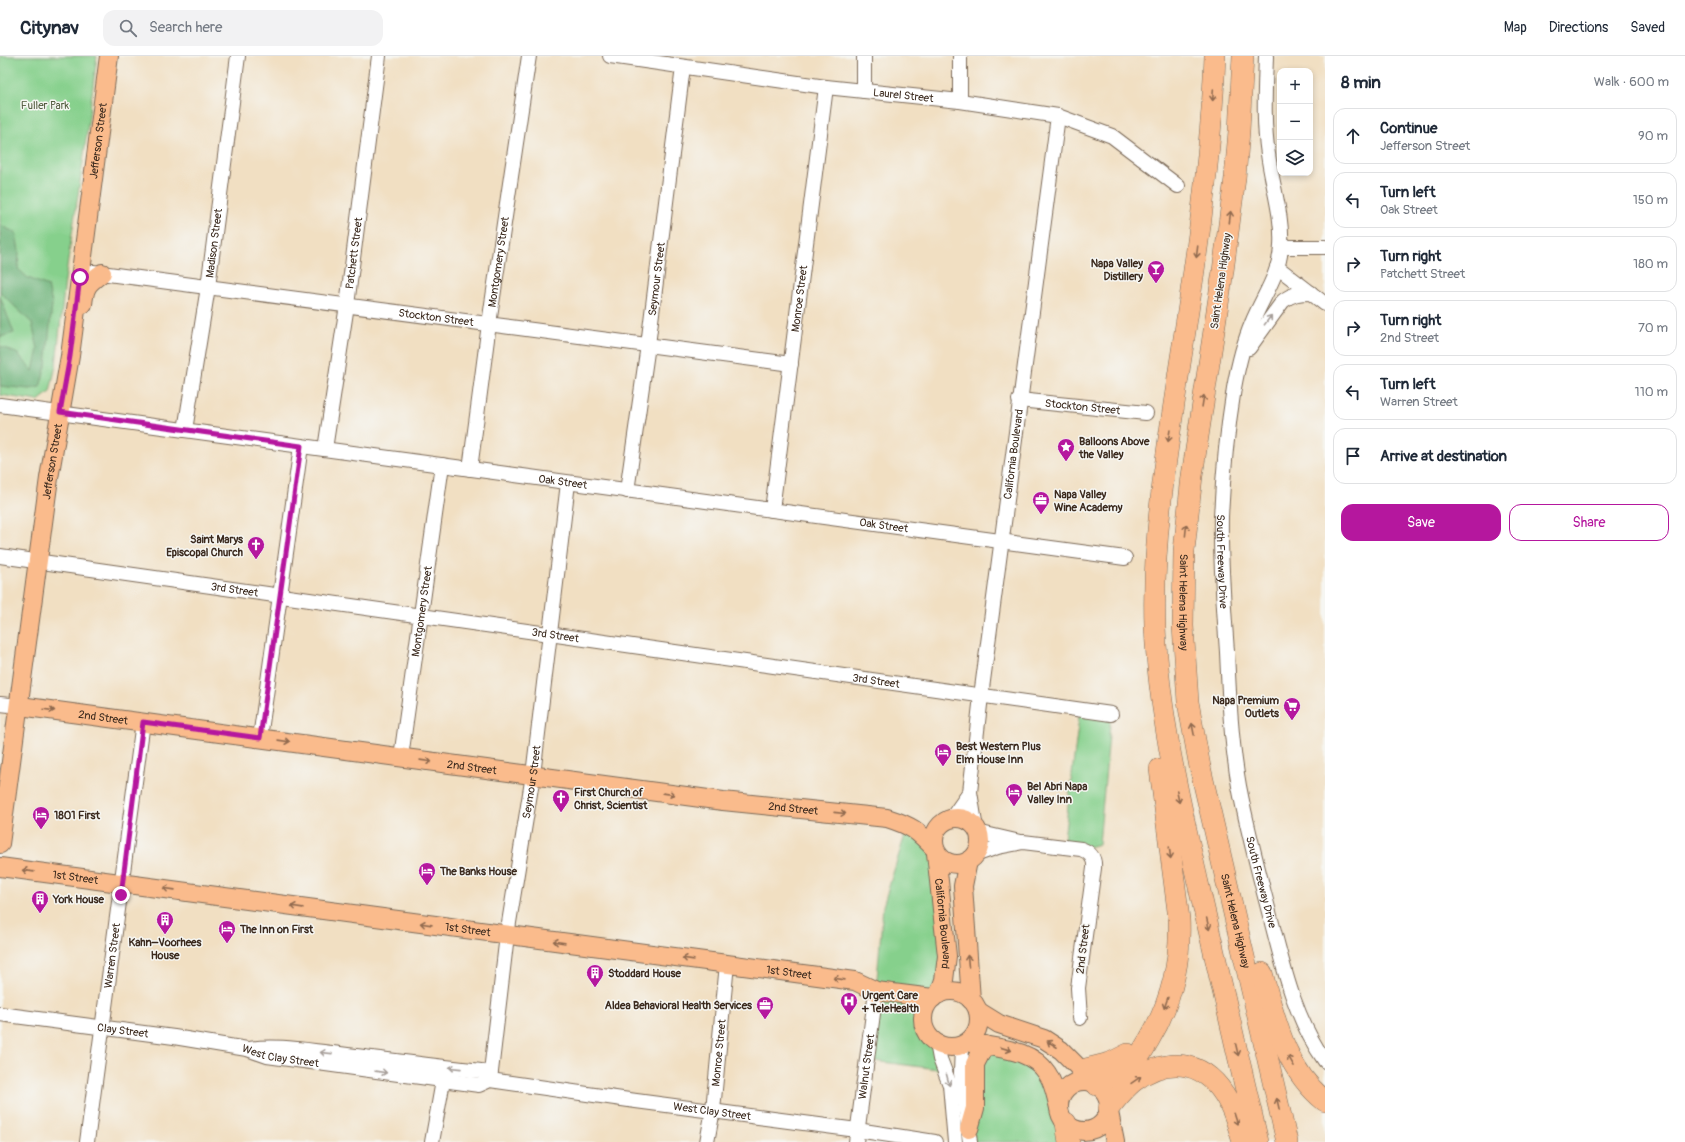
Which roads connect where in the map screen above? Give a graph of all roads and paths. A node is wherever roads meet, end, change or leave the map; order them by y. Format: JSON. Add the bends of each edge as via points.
{"nodes":[{"id":1,"x":108,"y":56,"type":"edge"},
{"id":2,"x":238,"y":56,"type":"edge"},
{"id":3,"x":379,"y":56,"type":"edge"},
{"id":4,"x":529,"y":56,"type":"edge"},
{"id":5,"x":610,"y":56,"type":"edge"},
{"id":6,"x":864,"y":56,"type":"edge"},
{"id":7,"x":960,"y":56,"type":"edge"},
{"id":8,"x":1215,"y":56,"type":"edge"},
{"id":9,"x":1243,"y":56,"type":"edge"},
{"id":10,"x":1266,"y":56,"type":"edge"},
{"id":11,"x":701,"y":63,"type":"edge"},
{"id":12,"x":683,"y":67,"type":"junction"},
{"id":13,"x":826,"y":87,"type":"junction"},
{"id":14,"x":864,"y":91,"type":"junction"},
{"id":15,"x":960,"y":101,"type":"junction"},
{"id":16,"x":1058,"y":116,"type":"junction"},
{"id":17,"x":1178,"y":186,"type":"dead end"},
{"id":18,"x":1281,"y":247,"type":"junction"},
{"id":19,"x":1325,"y":247,"type":"edge"},
{"id":20,"x":1277,"y":267,"type":"junction"},
{"id":21,"x":80,"y":270,"type":"junction"},
{"id":22,"x":102,"y":273,"type":"junction"},
{"id":23,"x":208,"y":287,"type":"junction"},
{"id":24,"x":1311,"y":293,"type":"junction"},
{"id":25,"x":1325,"y":304,"type":"edge"},
{"id":26,"x":347,"y":305,"type":"junction"},
{"id":27,"x":489,"y":324,"type":"junction"},
{"id":28,"x":72,"y":333,"type":"junction"},
{"id":29,"x":648,"y":345,"type":"junction"},
{"id":30,"x":791,"y":364,"type":"junction"},
{"id":31,"x":1239,"y":364,"type":"junction"},
{"id":32,"x":1019,"y":400,"type":"junction"},
{"id":33,"x":0,"y":405,"type":"edge"},
{"id":34,"x":60,"y":412,"type":"junction"},
{"id":35,"x":1146,"y":413,"type":"dead end"},
{"id":36,"x":185,"y":430,"type":"junction"},
{"id":37,"x":301,"y":446,"type":"junction"},
{"id":38,"x":325,"y":449,"type":"junction"},
{"id":39,"x":442,"y":465,"type":"junction"},
{"id":40,"x":470,"y":469,"type":"junction"},
{"id":41,"x":568,"y":482,"type":"junction"},
{"id":42,"x":626,"y":490,"type":"junction"},
{"id":43,"x":772,"y":510,"type":"junction"},
{"id":44,"x":1001,"y":542,"type":"junction"},
{"id":45,"x":1156,"y":550,"type":"junction"},
{"id":46,"x":0,"y":556,"type":"edge"},
{"id":47,"x":1125,"y":558,"type":"dead end"},
{"id":48,"x":38,"y":562,"type":"junction"},
{"id":49,"x":280,"y":596,"type":"junction"},
{"id":50,"x":420,"y":616,"type":"junction"},
{"id":51,"x":550,"y":634,"type":"junction"},
{"id":52,"x":981,"y":696,"type":"junction"},
{"id":53,"x":0,"y":704,"type":"edge"},
{"id":54,"x":20,"y":706,"type":"junction"},
{"id":55,"x":1111,"y":714,"type":"dead end"},
{"id":56,"x":143,"y":722,"type":"junction"},
{"id":57,"x":260,"y":738,"type":"junction"},
{"id":58,"x":401,"y":757,"type":"junction"},
{"id":59,"x":1200,"y":767,"type":"junction"},
{"id":60,"x":533,"y":775,"type":"junction"},
{"id":61,"x":970,"y":792,"type":"junction"},
{"id":62,"x":951,"y":819,"type":"junction"},
{"id":63,"x":977,"y":831,"type":"junction"},
{"id":64,"x":1022,"y":842,"type":"junction"},
{"id":65,"x":0,"y":844,"type":"edge"},
{"id":66,"x":936,"y":851,"type":"junction"},
{"id":67,"x":972,"y":858,"type":"junction"},
{"id":68,"x":0,"y":867,"type":"edge"},
{"id":69,"x":123,"y":883,"type":"junction"},
{"id":70,"x":507,"y":935,"type":"junction"},
{"id":71,"x":726,"y":964,"type":"junction"},
{"id":72,"x":876,"y":991,"type":"junction"},
{"id":73,"x":936,"y":996,"type":"junction"},
{"id":74,"x":974,"y":1006,"type":"junction"},
{"id":75,"x":0,"y":1014,"type":"edge"},
{"id":76,"x":1080,"y":1018,"type":"dead end"},
{"id":77,"x":103,"y":1027,"type":"junction"},
{"id":78,"x":937,"y":1044,"type":"junction"},
{"id":79,"x":972,"y":1044,"type":"junction"},
{"id":80,"x":246,"y":1049,"type":"junction"},
{"id":81,"x":1325,"y":1061,"type":"edge"},
{"id":82,"x":490,"y":1080,"type":"junction"},
{"id":83,"x":1091,"y":1080,"type":"junction"},
{"id":84,"x":443,"y":1081,"type":"junction"},
{"id":85,"x":1325,"y":1101,"type":"edge"},
{"id":86,"x":713,"y":1110,"type":"junction"},
{"id":87,"x":1109,"y":1110,"type":"junction"},
{"id":88,"x":1066,"y":1125,"type":"edge"},
{"id":89,"x":856,"y":1136,"type":"edge"},
{"id":90,"x":970,"y":1136,"type":"edge"},
{"id":91,"x":87,"y":1142,"type":"edge"},
{"id":92,"x":432,"y":1142,"type":"edge"},
{"id":93,"x":707,"y":1142,"type":"edge"},
{"id":94,"x":935,"y":1142,"type":"edge"},
{"id":95,"x":955,"y":1142,"type":"edge"},
{"id":96,"x":1083,"y":1142,"type":"edge"},
{"id":97,"x":1115,"y":1142,"type":"edge"},
{"id":98,"x":1242,"y":1142,"type":"edge"},
{"id":99,"x":1258,"y":1142,"type":"edge"},
{"id":100,"x":1287,"y":1142,"type":"edge"}],
"edges":[{"from":1,"to":21,"type":"main road","name":"Jefferson Street"},
{"from":2,"to":23,"type":"street","name":"Madison Street"},
{"from":3,"to":26,"type":"street","name":"Patchett Street"},
{"from":4,"to":27,"type":"street","name":"Montgomery Street"},
{"from":5,"to":12,"type":"street","name":"Laurel Street"},
{"from":6,"to":14,"type":"street"},
{"from":7,"to":15,"type":"street"},
{"from":8,"to":45,"type":"highway","one_way":true,"via":[[1206,184],[1164,472]]},
{"from":59,"to":9,"type":"highway","name":"Saint Helena Highway","one_way":true,"via":[[1188,702],[1184,551],[1192,476],[1234,186]]},
{"from":10,"to":18,"type":"street","name":"South Freeway Drive","via":[[1265,123],[1280,220]]},
{"from":11,"to":12,"type":"street","name":"Laurel Street"},
{"from":11,"to":13,"type":"street","name":"Laurel Street"},
{"from":12,"to":29,"type":"street","name":"Seymour Street"},
{"from":13,"to":14,"type":"street","name":"Laurel Street"},
{"from":13,"to":30,"type":"street","name":"Monroe Street"},
{"from":14,"to":15,"type":"street","name":"Laurel Street"},
{"from":15,"to":16,"type":"street","name":"Laurel Street"},
{"from":16,"to":17,"type":"street","name":"Laurel Street","via":[[1112,136]]},
{"from":16,"to":32,"type":"street","name":"California Boulevard"},
{"from":18,"to":19,"type":"street"},
{"from":18,"to":20,"type":"street","name":"South Freeway Drive"},
{"from":20,"to":24,"type":"street"},
{"from":20,"to":31,"type":"street","name":"South Freeway Drive","via":[[1253,321]]},
{"from":21,"to":22,"type":"street","name":"Stockton Street"},
{"from":21,"to":28,"type":"main road","name":"Jefferson Street"},
{"from":22,"to":23,"type":"street","name":"Stockton Street"},
{"from":22,"to":28,"type":"main road","via":[[84,290],[80,325]]},
{"from":23,"to":26,"type":"street","name":"Stockton Street"},
{"from":23,"to":36,"type":"street","name":"Madison Street"},
{"from":24,"to":25,"type":"street"},
{"from":31,"to":24,"type":"street","one_way":true,"via":[[1283,301],[1290,296]]},
{"from":26,"to":27,"type":"street","name":"Stockton Street"},
{"from":26,"to":38,"type":"street","name":"Patchett Street"},
{"from":27,"to":29,"type":"street","name":"Stockton Street"},
{"from":27,"to":40,"type":"street","name":"Montgomery Street"},
{"from":28,"to":34,"type":"main road","name":"Jefferson Street"},
{"from":29,"to":30,"type":"street","name":"Stockton Street"},
{"from":29,"to":42,"type":"street","name":"Seymour Street"},
{"from":30,"to":43,"type":"street","name":"Monroe Street"},
{"from":31,"to":81,"type":"street","name":"South Freeway Drive","via":[[1228,435],[1221,517],[1222,570],[1238,783],[1296,1009],[1305,1030]]},
{"from":32,"to":35,"type":"street","name":"Stockton Street"},
{"from":32,"to":44,"type":"street","name":"California Boulevard"},
{"from":33,"to":34,"type":"street","name":"Oak Street"},
{"from":34,"to":36,"type":"street","name":"Oak Street"},
{"from":34,"to":48,"type":"main road","name":"Jefferson Street"},
{"from":36,"to":37,"type":"street","name":"Oak Street"},
{"from":37,"to":38,"type":"street","name":"Oak Street"},
{"from":37,"to":49,"type":"street"},
{"from":38,"to":39,"type":"street","name":"Oak Street"},
{"from":39,"to":40,"type":"street","name":"Oak Street"},
{"from":39,"to":50,"type":"street","name":"Montgomery Street"},
{"from":40,"to":41,"type":"street","name":"Oak Street"},
{"from":41,"to":42,"type":"street","name":"Oak Street"},
{"from":41,"to":51,"type":"street","name":"Seymour Street"},
{"from":42,"to":43,"type":"street","name":"Oak Street"},
{"from":43,"to":44,"type":"street","name":"Oak Street"},
{"from":44,"to":47,"type":"street","name":"Oak Street"},
{"from":44,"to":52,"type":"street","name":"California Boulevard"},
{"from":45,"to":83,"type":"highway","one_way":true,"via":[[1150,606],[1149,650],[1179,935],[1176,965],[1159,1020],[1147,1042],[1111,1063]]},
{"from":45,"to":99,"type":"highway","one_way":true,"via":[[1155,627],[1162,704],[1173,773]]},
{"from":46,"to":48,"type":"street","name":"3rd Street"},
{"from":48,"to":49,"type":"street","name":"3rd Street"},
{"from":48,"to":54,"type":"main road","name":"Jefferson Street"},
{"from":49,"to":50,"type":"street","name":"3rd Street"},
{"from":49,"to":57,"type":"street"},
{"from":50,"to":51,"type":"street","name":"3rd Street"},
{"from":50,"to":58,"type":"street","name":"Montgomery Street"},
{"from":51,"to":52,"type":"street","name":"3rd Street"},
{"from":51,"to":60,"type":"street","name":"Seymour Street"},
{"from":52,"to":55,"type":"street","name":"3rd Street"},
{"from":52,"to":61,"type":"street","name":"California Boulevard"},
{"from":53,"to":54,"type":"street","name":"2nd Street"},
{"from":54,"to":56,"type":"main road","name":"2nd Street","one_way":true},
{"from":54,"to":65,"type":"main road","name":"Jefferson Street"},
{"from":56,"to":57,"type":"main road","name":"2nd Street"},
{"from":56,"to":69,"type":"street","name":"Warren Street"},
{"from":57,"to":58,"type":"main road","name":"2nd Street","one_way":true},
{"from":58,"to":60,"type":"main road","name":"2nd Street","one_way":true},
{"from":85,"to":59,"type":"highway","one_way":true,"via":[[1296,1069],[1282,1043]]},
{"from":100,"to":59,"type":"highway","name":"Saint Helena Highway","one_way":true},
{"from":60,"to":66,"type":"main road","name":"2nd Street","one_way":true,"via":[[723,801],[887,818],[908,825]]},
{"from":60,"to":70,"type":"street","name":"Seymour Street"},
{"from":61,"to":62,"type":"street","name":"California Boulevard"},
{"from":61,"to":63,"type":"street","name":"California Boulevard"},
{"from":62,"to":63,"type":"main road","via":[[966,820]]},
{"from":62,"to":66,"type":"main road","via":[[938,828],[934,842]]},
{"from":63,"to":64,"type":"street","name":"2nd Street"},
{"from":63,"to":67,"type":"main road","via":[[980,843]]},
{"from":64,"to":67,"type":"street","name":"2nd Street"},
{"from":64,"to":76,"type":"street","name":"2nd Street","via":[[1081,849],[1087,851],[1094,862],[1078,988]]},
{"from":66,"to":67,"type":"main road","via":[[953,864],[961,864]]},
{"from":66,"to":73,"type":"main road","name":"California Boulevard","via":[[947,956],[944,980]]},
{"from":74,"to":67,"type":"main road","name":"California Boulevard","one_way":true,"via":[[963,886]]},
{"from":69,"to":68,"type":"main road","name":"1st Street","one_way":true},
{"from":70,"to":69,"type":"main road","name":"1st Street","one_way":true},
{"from":69,"to":77,"type":"street","name":"Warren Street"},
{"from":71,"to":70,"type":"main road","name":"1st Street","one_way":true},
{"from":70,"to":82,"type":"street","name":"Seymour Street"},
{"from":72,"to":71,"type":"main road","name":"1st Street","one_way":true,"via":[[855,981]]},
{"from":71,"to":86,"type":"street","name":"Monroe Street"},
{"from":72,"to":73,"type":"main road","name":"1st Street"},
{"from":72,"to":89,"type":"street","name":"Walnut Street"},
{"from":73,"to":74,"type":"main road","via":[[957,992]]},
{"from":73,"to":78,"type":"main road","via":[[925,1009],[923,1022],[930,1038]]},
{"from":74,"to":79,"type":"main road","via":[[978,1025]]},
{"from":83,"to":74,"type":"main road","one_way":true,"via":[[1061,1050],[1044,1039],[999,1024]]},
{"from":75,"to":77,"type":"street","name":"Clay Street"},
{"from":77,"to":80,"type":"street","name":"Clay Street"},
{"from":77,"to":91,"type":"street","name":"Warren Street"},
{"from":78,"to":79,"type":"main road","via":[[949,1047]]},
{"from":78,"to":95,"type":"street","one_way":true,"via":[[950,1085]]},
{"from":79,"to":88,"type":"main road","one_way":true,"via":[[996,1046],[1029,1056],[1039,1064],[1047,1073]]},
{"from":79,"to":90,"type":"main road","via":[[975,1064],[975,1108]]},
{"from":82,"to":80,"type":"street","name":"West Clay Street","one_way":true,"via":[[481,1071],[270,1046]]},
{"from":80,"to":84,"type":"street","name":"West Clay Street","one_way":true,"via":[[267,1056]]},
{"from":82,"to":84,"type":"street","name":"West Clay Street","via":[[479,1085]]},
{"from":82,"to":86,"type":"street","name":"West Clay Street"},
{"from":83,"to":87,"type":"main road","via":[[1106,1094]]},
{"from":83,"to":88,"type":"main road","via":[[1069,1086],[1062,1096]]},
{"from":84,"to":92,"type":"street"},
{"from":86,"to":89,"type":"street","name":"West Clay Street"},
{"from":86,"to":93,"type":"street","name":"Monroe Street"},
{"from":87,"to":88,"type":"main road","via":[[1101,1124],[1087,1131]]},
{"from":87,"to":97,"type":"main road"},
{"from":87,"to":98,"type":"highway","one_way":true,"via":[[1132,1083],[1152,1070],[1171,1064],[1192,1067],[1211,1078],[1225,1095],[1235,1116]]},
{"from":88,"to":96,"type":"main road"},
{"from":89,"to":94,"type":"street","name":"West Clay Street"}]}
